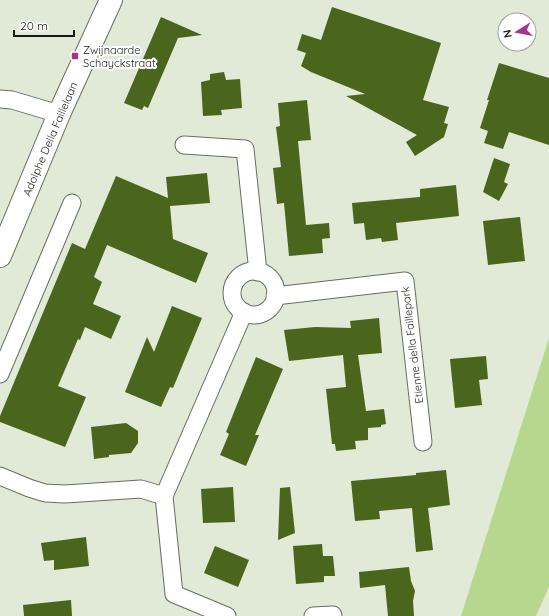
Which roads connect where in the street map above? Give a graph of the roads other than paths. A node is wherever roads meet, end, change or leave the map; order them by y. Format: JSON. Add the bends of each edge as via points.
{"nodes":[{"id":1,"x":111,"y":0,"type":"edge"},
{"id":2,"x":0,"y":99,"type":"edge"},
{"id":3,"x":59,"y":114,"type":"junction"},
{"id":4,"x":184,"y":145,"type":"dead end"},
{"id":5,"x":72,"y":203,"type":"dead end"},
{"id":6,"x":0,"y":256,"type":"edge"},
{"id":7,"x":258,"y":272,"type":"junction"},
{"id":8,"x":275,"y":296,"type":"junction"},
{"id":9,"x":244,"y":312,"type":"junction"},
{"id":10,"x":0,"y":374,"type":"edge"},
{"id":11,"x":423,"y":442,"type":"dead end"},
{"id":12,"x":0,"y":476,"type":"edge"},
{"id":13,"x":164,"y":496,"type":"junction"},
{"id":14,"x":227,"y":616,"type":"edge"},
{"id":15,"x":313,"y":616,"type":"edge"},
{"id":16,"x":333,"y":616,"type":"edge"}],
"edges":[{"from":1,"to":3,"type":"main road","name":"Adolphe Della Faillelaan"},
{"from":2,"to":3,"type":"street"},
{"from":3,"to":6,"type":"main road","name":"Adolphe Della Faillelaan"},
{"from":4,"to":7,"type":"street","via":[[245,149]]},
{"from":5,"to":10,"type":"street"},
{"from":7,"to":8,"type":"street","via":[[269,278]]},
{"from":7,"to":9,"type":"street","via":[[244,274],[234,283],[233,301],[237,308]]},
{"from":8,"to":9,"type":"street","via":[[265,312],[251,315]]},
{"from":8,"to":11,"type":"street","name":"Etienne della Faillepark","via":[[406,281]]},
{"from":9,"to":13,"type":"street"},
{"from":12,"to":13,"type":"street","via":[[45,492],[65,494],[141,489]]},
{"from":13,"to":14,"type":"street","via":[[174,594]]},
{"from":15,"to":16,"type":"street"}]}
